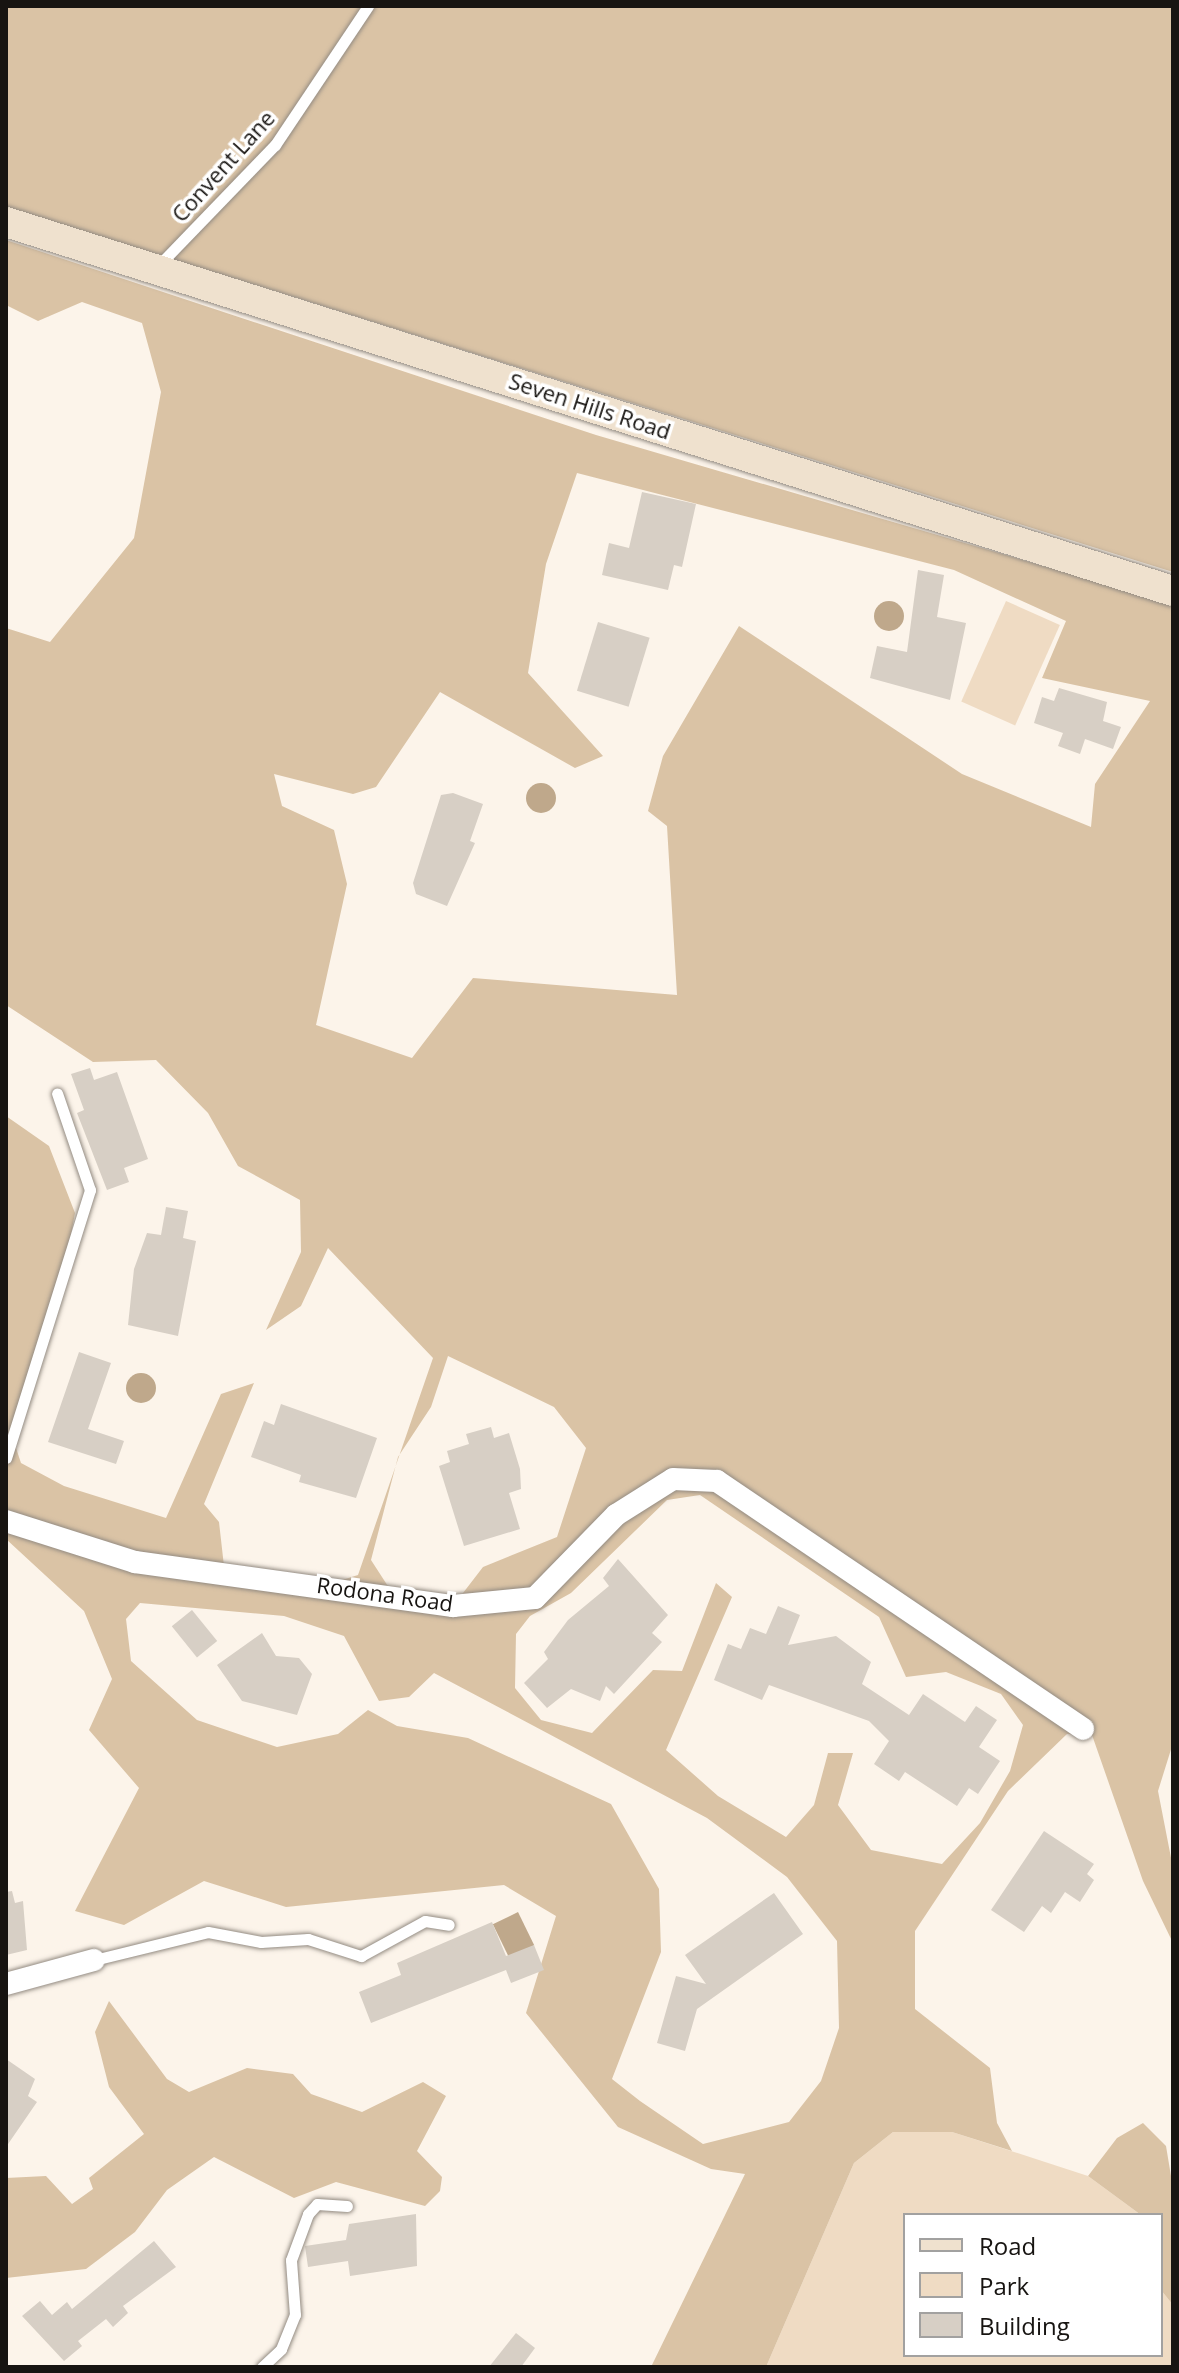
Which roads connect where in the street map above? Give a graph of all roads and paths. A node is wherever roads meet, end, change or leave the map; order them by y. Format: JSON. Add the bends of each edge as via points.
{"nodes":[{"id":1,"x":368,"y":6,"type":"edge"},
{"id":2,"x":6,"y":222,"type":"edge"},
{"id":3,"x":155,"y":269,"type":"junction"},
{"id":4,"x":1173,"y":591,"type":"edge"},
{"id":5,"x":57,"y":1093,"type":"dead end"},
{"id":6,"x":6,"y":1458,"type":"edge"},
{"id":7,"x":6,"y":1521,"type":"edge"},
{"id":8,"x":1083,"y":1729,"type":"dead end"},
{"id":9,"x":449,"y":1925,"type":"dead end"},
{"id":10,"x":94,"y":1960,"type":"joint"},
{"id":11,"x":6,"y":1984,"type":"edge"},
{"id":12,"x":347,"y":2206,"type":"dead end"},
{"id":13,"x":262,"y":2367,"type":"edge"}],
"edges":[{"from":1,"to":3,"type":"lane","name":"Convent Lane","via":[[275,145]]},
{"from":2,"to":3,"type":"main road","name":"Seven Hills Road"},
{"from":3,"to":4,"type":"main road","name":"Seven Hills Road"},
{"from":5,"to":6,"type":"lane","via":[[90,1190]]},
{"from":7,"to":8,"type":"street","name":"Rodona Road","via":[[135,1562],[453,1606],[535,1598],[616,1515],[673,1479],[717,1481]]},
{"from":9,"to":10,"type":"lane","via":[[425,1921],[361,1956],[308,1939],[261,1942],[208,1932]]},
{"from":10,"to":11,"type":"street"},
{"from":12,"to":13,"type":"lane","via":[[317,2204],[308,2214],[291,2260],[295,2315],[281,2349]]}]}
